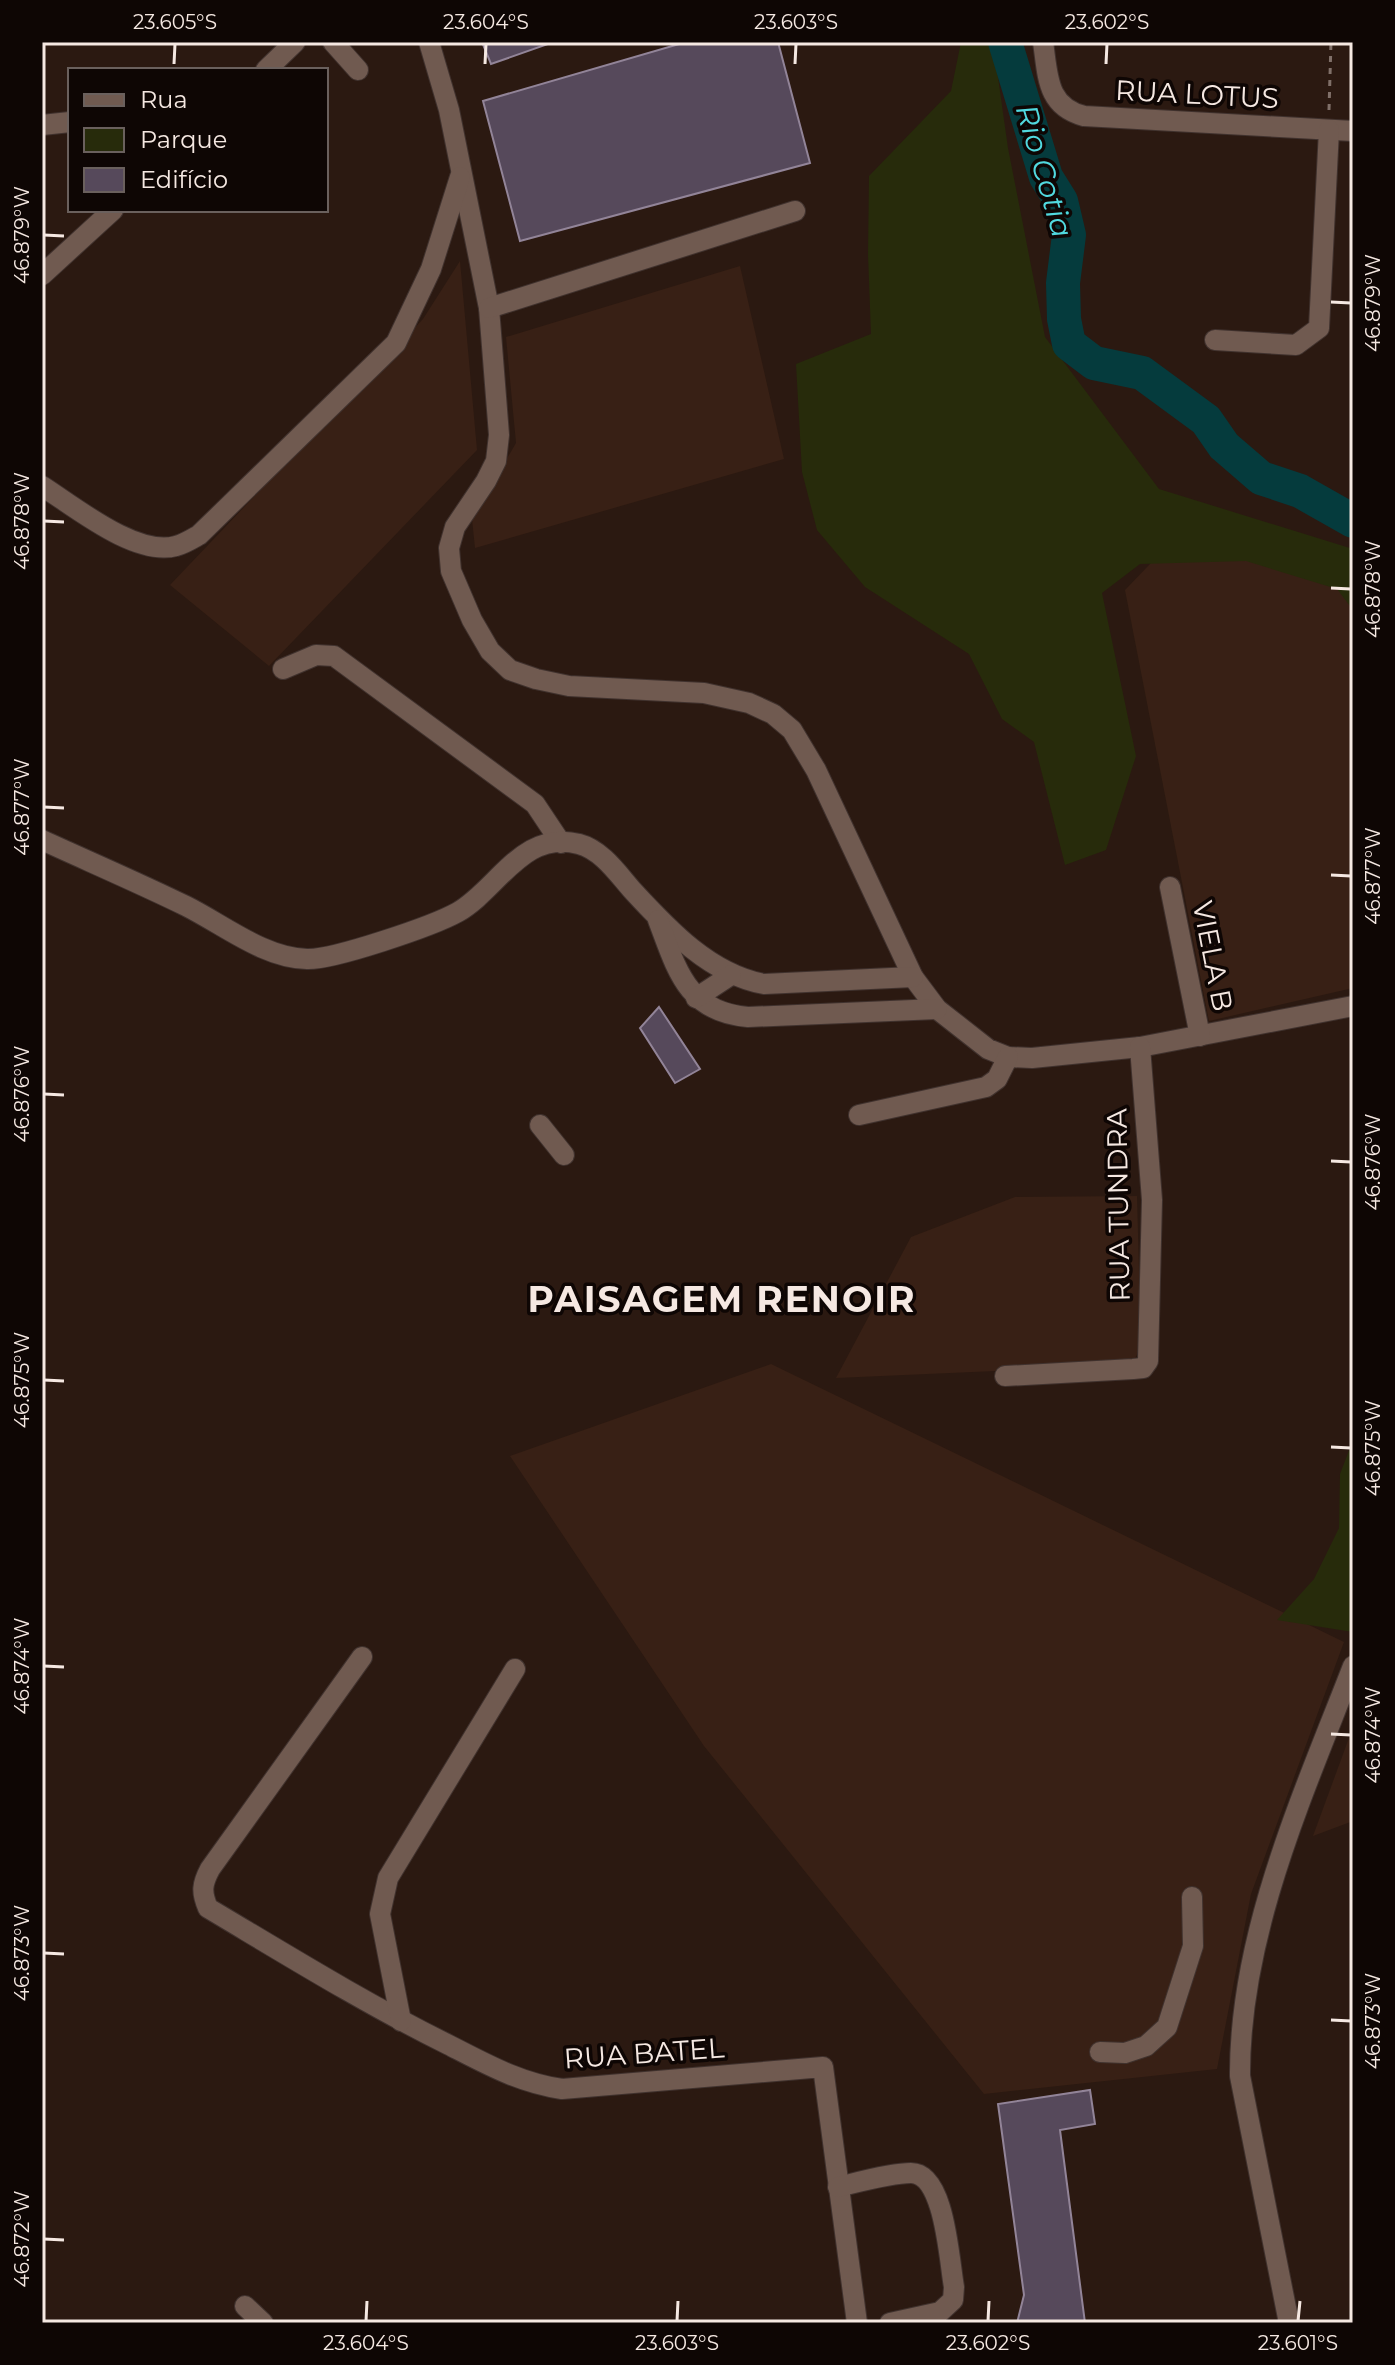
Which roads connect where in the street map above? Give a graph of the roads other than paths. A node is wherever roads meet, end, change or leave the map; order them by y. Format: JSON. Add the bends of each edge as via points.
{"nodes":[{"id":1,"x":295,"y":42,"type":"edge"},
{"id":2,"x":333,"y":42,"type":"edge"},
{"id":3,"x":429,"y":42,"type":"edge"},
{"id":4,"x":1043,"y":42,"type":"edge"},
{"id":5,"x":268,"y":68,"type":"edge"},
{"id":6,"x":358,"y":70,"type":"dead end"},
{"id":7,"x":68,"y":122,"type":"edge"},
{"id":8,"x":42,"y":125,"type":"edge"},
{"id":9,"x":1329,"y":130,"type":"junction"},
{"id":10,"x":1353,"y":131,"type":"edge"},
{"id":11,"x":461,"y":173,"type":"junction"},
{"id":12,"x":795,"y":211,"type":"dead end"},
{"id":13,"x":111,"y":212,"type":"edge"},
{"id":14,"x":42,"y":275,"type":"edge"},
{"id":15,"x":489,"y":308,"type":"junction"},
{"id":16,"x":1215,"y":340,"type":"dead end"},
{"id":17,"x":42,"y":486,"type":"edge"},
{"id":18,"x":283,"y":669,"type":"dead end"},
{"id":19,"x":42,"y":840,"type":"edge"},
{"id":20,"x":561,"y":843,"type":"junction"},
{"id":21,"x":1170,"y":887,"type":"dead end"},
{"id":22,"x":656,"y":916,"type":"junction"},
{"id":23,"x":731,"y":975,"type":"junction"},
{"id":24,"x":913,"y":977,"type":"junction"},
{"id":25,"x":696,"y":998,"type":"junction"},
{"id":26,"x":1353,"y":1006,"type":"edge"},
{"id":27,"x":937,"y":1009,"type":"junction"},
{"id":28,"x":1200,"y":1036,"type":"junction"},
{"id":29,"x":1140,"y":1047,"type":"junction"},
{"id":30,"x":1008,"y":1057,"type":"junction"},
{"id":31,"x":859,"y":1115,"type":"dead end"},
{"id":32,"x":540,"y":1125,"type":"dead end"},
{"id":33,"x":564,"y":1155,"type":"dead end"},
{"id":34,"x":1005,"y":1376,"type":"dead end"},
{"id":35,"x":362,"y":1657,"type":"dead end"},
{"id":36,"x":1353,"y":1666,"type":"edge"},
{"id":37,"x":515,"y":1669,"type":"dead end"},
{"id":38,"x":1192,"y":1897,"type":"dead end"},
{"id":39,"x":401,"y":2021,"type":"junction"},
{"id":40,"x":1100,"y":2052,"type":"dead end"},
{"id":41,"x":838,"y":2187,"type":"junction"},
{"id":42,"x":245,"y":2306,"type":"dead end"},
{"id":43,"x":263,"y":2323,"type":"edge"},
{"id":44,"x":857,"y":2323,"type":"edge"},
{"id":45,"x":890,"y":2323,"type":"edge"},
{"id":46,"x":1289,"y":2323,"type":"edge"}],
"edges":[{"from":1,"to":5,"type":"street"},
{"from":2,"to":6,"type":"street"},
{"from":3,"to":11,"type":"street"},
{"from":4,"to":9,"type":"street","name":"RUA LOTUS","via":[[1050,88],[1071,113]]},
{"from":7,"to":8,"type":"street"},
{"from":9,"to":10,"type":"street","name":"RUA LOTUS"},
{"from":9,"to":16,"type":"street","via":[[1319,328],[1296,345]]},
{"from":11,"to":15,"type":"street"},
{"from":11,"to":17,"type":"street","via":[[431,269],[396,343],[199,535],[176,546],[153,547],[128,539]]},
{"from":12,"to":15,"type":"street"},
{"from":13,"to":14,"type":"street"},
{"from":15,"to":24,"type":"street","via":[[499,435],[496,461],[455,527],[449,548],[451,571],[490,651],[510,670],[536,679],[569,686],[704,693],[773,714],[792,730],[816,770]]},
{"from":18,"to":20,"type":"street","via":[[316,655],[334,656],[535,804]]},
{"from":19,"to":20,"type":"street","via":[[275,953],[312,959],[443,920],[524,853]]},
{"from":20,"to":22,"type":"street","via":[[593,850]]},
{"from":21,"to":28,"type":"street","name":"VIELA B"},
{"from":22,"to":23,"type":"street"},
{"from":22,"to":25,"type":"street","via":[[683,981]]},
{"from":23,"to":24,"type":"street","via":[[764,984]]},
{"from":23,"to":25,"type":"street"},
{"from":24,"to":27,"type":"street"},
{"from":25,"to":27,"type":"street","via":[[731,1016],[748,1017]]},
{"from":26,"to":28,"type":"street"},
{"from":27,"to":30,"type":"street","via":[[988,1049]]},
{"from":28,"to":29,"type":"street"},
{"from":29,"to":30,"type":"street"},
{"from":29,"to":34,"type":"street","name":"RUA TUNDRA","via":[[1152,1200],[1148,1361],[1143,1368]]},
{"from":30,"to":31,"type":"street","via":[[997,1079],[986,1087]]},
{"from":32,"to":33,"type":"street"},
{"from":35,"to":39,"type":"street","name":"RUA BATEL","via":[[210,1869],[202,1895],[208,1908]]},
{"from":36,"to":46,"type":"street","via":[[1296,1814],[1259,1932],[1240,2043],[1240,2076]]},
{"from":37,"to":39,"type":"street","via":[[388,1878],[380,1914]]},
{"from":38,"to":40,"type":"street","via":[[1193,1946],[1167,2027],[1146,2046],[1125,2053]]},
{"from":39,"to":41,"type":"street","name":"RUA BATEL","via":[[512,2077],[562,2089],[823,2067]]},
{"from":41,"to":44,"type":"street","name":"RUA BATEL"},
{"from":41,"to":45,"type":"street","via":[[914,2173],[930,2181],[938,2195],[953,2300],[940,2312]]},
{"from":42,"to":43,"type":"street"}]}
